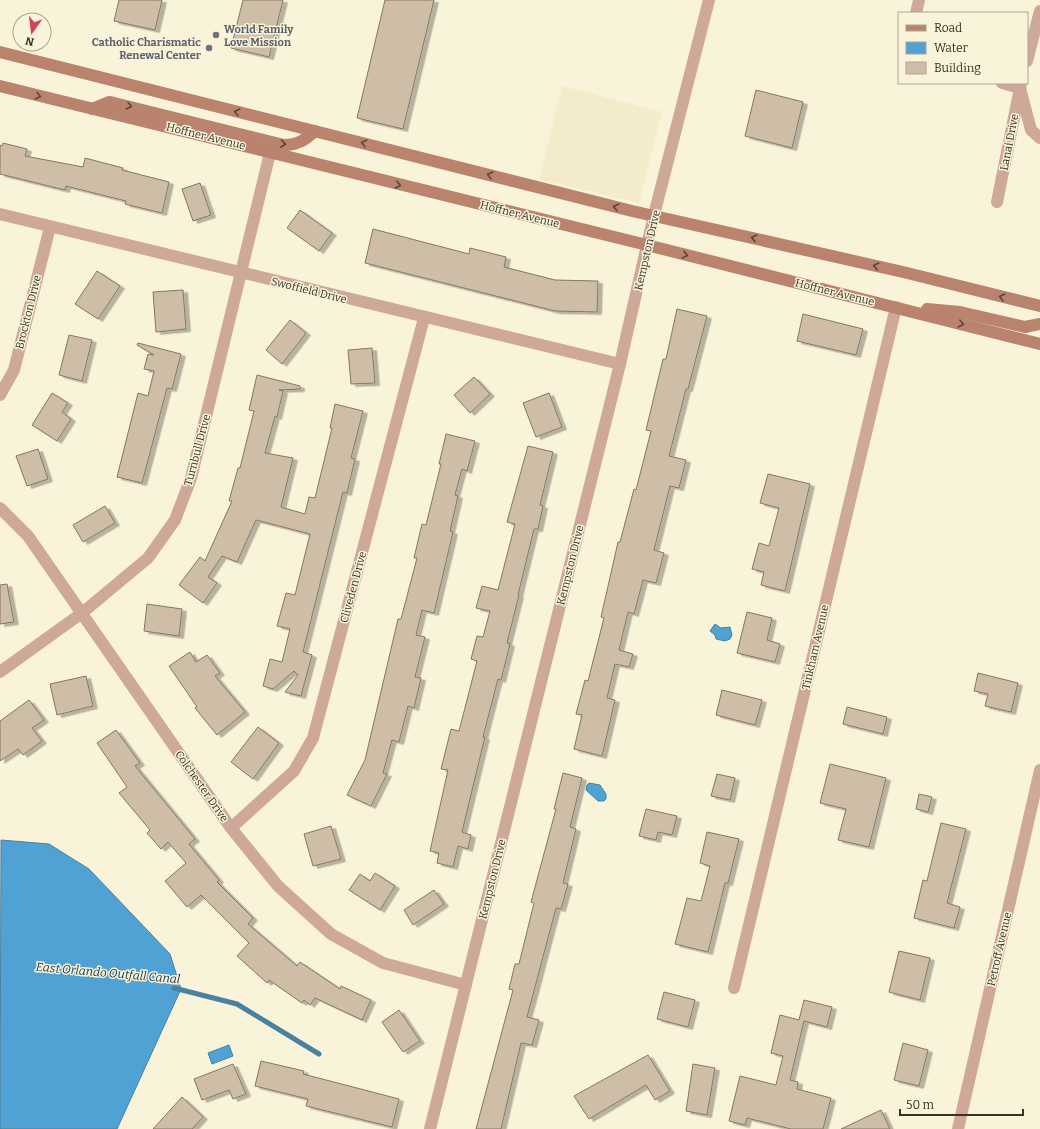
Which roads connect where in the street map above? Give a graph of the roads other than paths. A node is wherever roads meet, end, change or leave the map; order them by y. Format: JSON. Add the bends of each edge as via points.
{"nodes":[{"id":1,"x":709,"y":0,"type":"edge"},
{"id":2,"x":919,"y":0,"type":"edge"},
{"id":3,"x":1040,"y":11,"type":"edge"},
{"id":4,"x":916,"y":12,"type":"edge"},
{"id":5,"x":0,"y":52,"type":"edge"},
{"id":6,"x":1028,"y":57,"type":"edge"},
{"id":7,"x":1008,"y":84,"type":"edge"},
{"id":8,"x":0,"y":86,"type":"edge"},
{"id":9,"x":1020,"y":86,"type":"edge"},
{"id":10,"x":92,"y":109,"type":"junction"},
{"id":11,"x":315,"y":131,"type":"junction"},
{"id":12,"x":1040,"y":138,"type":"edge"},
{"id":13,"x":270,"y":153,"type":"junction"},
{"id":14,"x":997,"y":202,"type":"dead end"},
{"id":15,"x":0,"y":214,"type":"edge"},
{"id":16,"x":654,"y":215,"type":"junction"},
{"id":17,"x":50,"y":227,"type":"junction"},
{"id":18,"x":647,"y":245,"type":"junction"},
{"id":19,"x":240,"y":274,"type":"junction"},
{"id":20,"x":1040,"y":306,"type":"edge"},
{"id":21,"x":896,"y":307,"type":"junction"},
{"id":22,"x":424,"y":318,"type":"junction"},
{"id":23,"x":1040,"y":324,"type":"edge"},
{"id":24,"x":1040,"y":344,"type":"edge"},
{"id":25,"x":620,"y":364,"type":"junction"},
{"id":26,"x":0,"y":395,"type":"edge"},
{"id":27,"x":0,"y":508,"type":"edge"},
{"id":28,"x":82,"y":614,"type":"junction"},
{"id":29,"x":0,"y":672,"type":"edge"},
{"id":30,"x":1040,"y":770,"type":"edge"},
{"id":31,"x":231,"y":828,"type":"junction"},
{"id":32,"x":466,"y":985,"type":"junction"},
{"id":33,"x":734,"y":988,"type":"dead end"},
{"id":34,"x":430,"y":1129,"type":"edge"},
{"id":35,"x":958,"y":1129,"type":"edge"}],
"edges":[{"from":1,"to":16,"type":"street","name":"Kempston Drive"},
{"from":2,"to":4,"type":"street"},
{"from":3,"to":6,"type":"street"},
{"from":11,"to":5,"type":"main road","one_way":true},
{"from":7,"to":9,"type":"street"},
{"from":8,"to":10,"type":"main road","name":"Hoffner Avenue","one_way":true},
{"from":9,"to":12,"type":"street","via":[[1031,130]]},
{"from":9,"to":14,"type":"street","name":"Lanai Drive"},
{"from":10,"to":11,"type":"main road","one_way":true,"via":[[109,102],[284,145],[303,141]]},
{"from":10,"to":13,"type":"main road","name":"Hoffner Avenue"},
{"from":16,"to":11,"type":"main road","one_way":true},
{"from":13,"to":18,"type":"main road","name":"Hoffner Avenue","one_way":true},
{"from":13,"to":19,"type":"street","name":"Turnbull Drive"},
{"from":15,"to":17,"type":"street","name":"Swoffield Drive"},
{"from":16,"to":18,"type":"street","name":"Kempston Drive"},
{"from":20,"to":16,"type":"main road","one_way":true},
{"from":17,"to":19,"type":"street","name":"Swoffield Drive"},
{"from":17,"to":26,"type":"street","name":"Brockton Drive","via":[[14,370]]},
{"from":18,"to":21,"type":"main road","name":"Hoffner Avenue","one_way":true},
{"from":18,"to":25,"type":"street","name":"Kempston Drive"},
{"from":19,"to":22,"type":"street","name":"Swoffield Drive"},
{"from":19,"to":28,"type":"street","name":"Turnbull Drive","via":[[191,478],[175,520],[148,558]]},
{"from":21,"to":23,"type":"main road","via":[[960,312],[1025,327]]},
{"from":21,"to":24,"type":"main road","name":"Hoffner Avenue","one_way":true},
{"from":21,"to":33,"type":"street","name":"Tinkham Avenue"},
{"from":22,"to":25,"type":"street","name":"Swoffield Drive"},
{"from":22,"to":31,"type":"street","name":"Cliveden Drive","via":[[313,738],[294,771]]},
{"from":25,"to":32,"type":"street","name":"Kempston Drive"},
{"from":27,"to":28,"type":"street","name":"Colchester Drive","via":[[28,536]]},
{"from":28,"to":29,"type":"street","name":"Turnbull Drive"},
{"from":28,"to":31,"type":"street","name":"Colchester Drive"},
{"from":30,"to":35,"type":"street","name":"Petroff Avenue"},
{"from":31,"to":32,"type":"street","name":"Colchester Drive","via":[[278,886],[331,934],[383,963]]},
{"from":32,"to":34,"type":"street","name":"Kempston Drive"}]}
